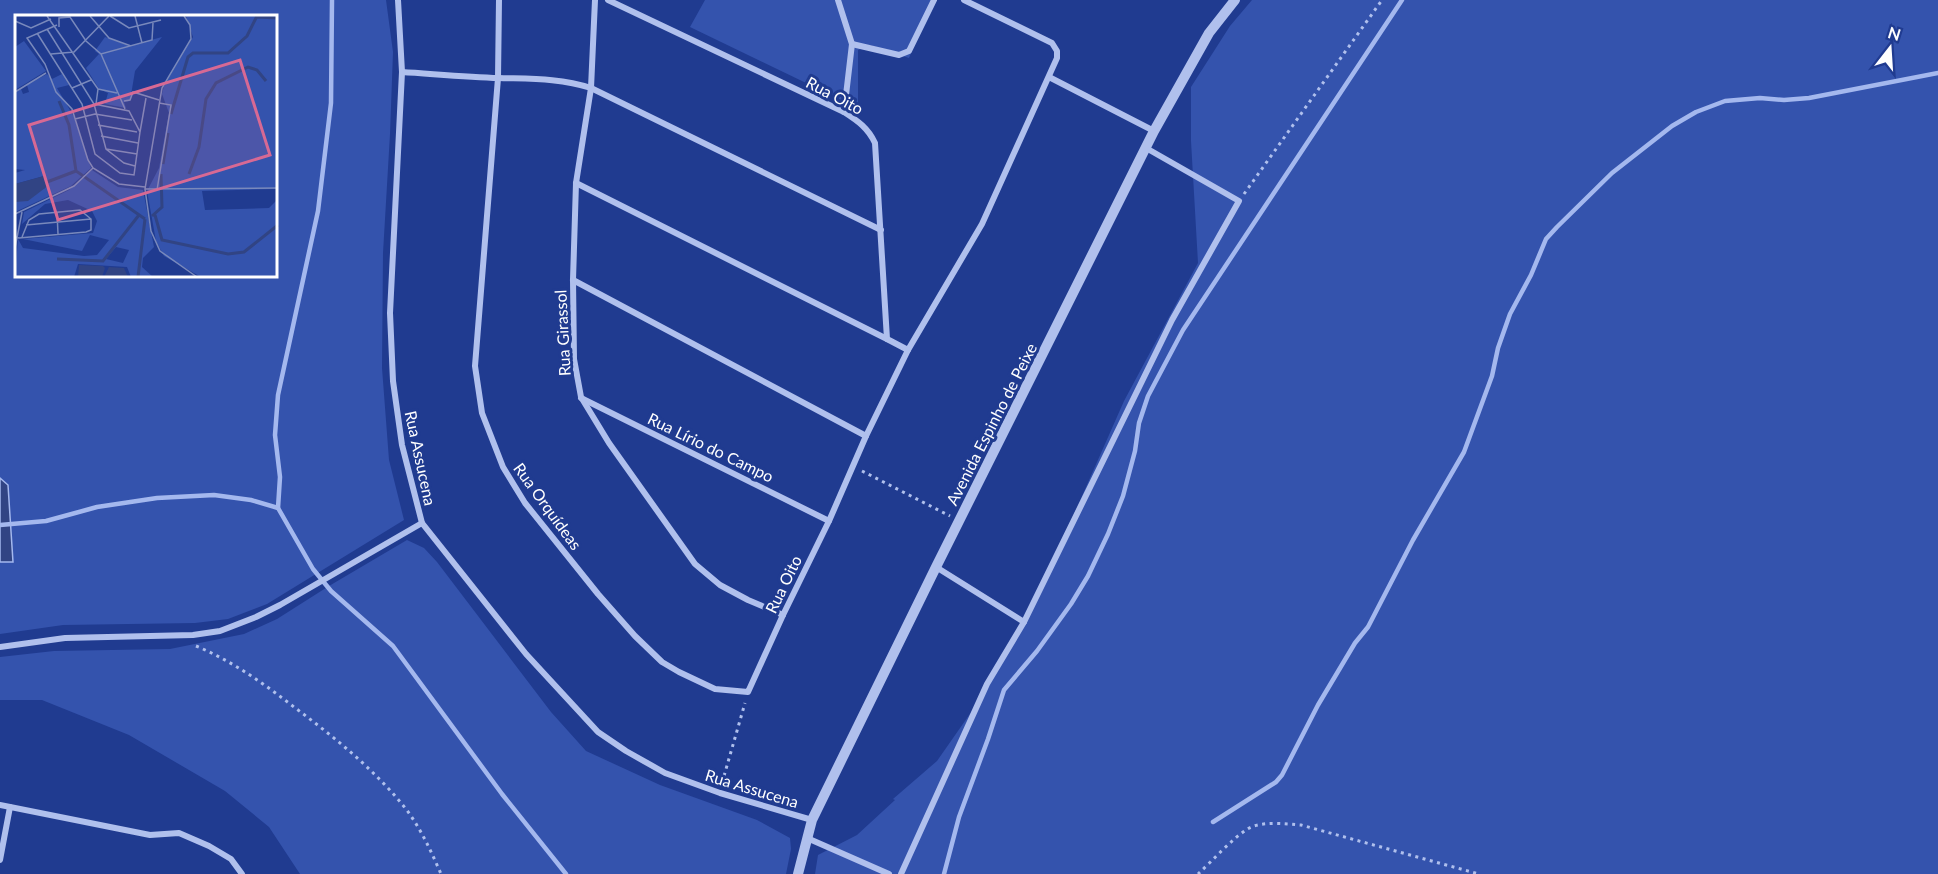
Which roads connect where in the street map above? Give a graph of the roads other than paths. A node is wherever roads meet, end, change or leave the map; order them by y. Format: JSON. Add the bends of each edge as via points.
{"nodes":[{"id":1,"x":398,"y":0,"type":"edge"},
{"id":2,"x":499,"y":0,"type":"edge"},
{"id":3,"x":596,"y":0,"type":"edge"},
{"id":4,"x":838,"y":0,"type":"edge"},
{"id":5,"x":934,"y":0,"type":"edge"},
{"id":6,"x":964,"y":0,"type":"edge"},
{"id":7,"x":1235,"y":0,"type":"edge"},
{"id":8,"x":610,"y":1,"type":"edge"},
{"id":9,"x":852,"y":44,"type":"junction"},
{"id":10,"x":402,"y":72,"type":"junction"},
{"id":11,"x":1049,"y":77,"type":"junction"},
{"id":12,"x":498,"y":78,"type":"junction"},
{"id":13,"x":591,"y":88,"type":"junction"},
{"id":14,"x":844,"y":112,"type":"junction"},
{"id":15,"x":1154,"y":131,"type":"junction"},
{"id":16,"x":1146,"y":148,"type":"junction"},
{"id":17,"x":576,"y":183,"type":"junction"},
{"id":18,"x":882,"y":230,"type":"junction"},
{"id":19,"x":573,"y":280,"type":"junction"},
{"id":20,"x":887,"y":339,"type":"junction"},
{"id":21,"x":909,"y":350,"type":"junction"},
{"id":22,"x":581,"y":397,"type":"junction"},
{"id":23,"x":866,"y":435,"type":"junction"},
{"id":24,"x":829,"y":521,"type":"junction"},
{"id":25,"x":422,"y":523,"type":"junction"},
{"id":26,"x":936,"y":567,"type":"junction"},
{"id":27,"x":783,"y":615,"type":"junction"},
{"id":28,"x":1023,"y":622,"type":"junction"},
{"id":29,"x":0,"y":647,"type":"edge"},
{"id":30,"x":759,"y":668,"type":"joint"},
{"id":31,"x":0,"y":805,"type":"edge"},
{"id":32,"x":10,"y":807,"type":"junction"},
{"id":33,"x":812,"y":820,"type":"junction"},
{"id":34,"x":807,"y":838,"type":"junction"},
{"id":35,"x":0,"y":860,"type":"edge"},
{"id":36,"x":242,"y":874,"type":"edge"},
{"id":37,"x":798,"y":874,"type":"edge"},
{"id":38,"x":889,"y":874,"type":"edge"},
{"id":39,"x":901,"y":874,"type":"edge"}],
"edges":[{"from":1,"to":10,"type":"street","name":"Rua Assucena"},
{"from":2,"to":12,"type":"street","name":"Rua Orquídeas"},
{"from":3,"to":13,"type":"street","name":"Rua Girassol"},
{"from":4,"to":9,"type":"street"},
{"from":5,"to":9,"type":"street","via":[[906,54]]},
{"from":6,"to":11,"type":"street","name":"Rua Oito","via":[[1052,43],[1057,58]]},
{"from":7,"to":15,"type":"street","name":"Avenida Espinho de Peixe","via":[[1209,33]]},
{"from":8,"to":14,"type":"street","name":"Rua Oito"},
{"from":9,"to":14,"type":"street"},
{"from":10,"to":12,"type":"street"},
{"from":10,"to":25,"type":"street","name":"Rua Assucena","via":[[390,313],[393,381],[402,445]]},
{"from":11,"to":15,"type":"street"},
{"from":11,"to":21,"type":"street","name":"Rua Oito","via":[[982,224]]},
{"from":12,"to":13,"type":"street","via":[[551,79]]},
{"from":12,"to":30,"type":"street","name":"Rua Orquídeas","via":[[475,366],[482,413],[502,467],[598,594],[662,662],[715,689],[748,692]]},
{"from":13,"to":17,"type":"street","name":"Rua Girassol"},
{"from":13,"to":18,"type":"street"},
{"from":14,"to":18,"type":"street","name":"Rua Oito","via":[[861,122],[874,143]]},
{"from":15,"to":16,"type":"street","name":"Avenida Espinho de Peixe"},
{"from":16,"to":26,"type":"street","name":"Avenida Espinho de Peixe"},
{"from":16,"to":28,"type":"street","via":[[1239,201],[1172,320]]},
{"from":17,"to":19,"type":"street","name":"Rua Girassol"},
{"from":17,"to":20,"type":"street"},
{"from":18,"to":20,"type":"street","name":"Rua Oito"},
{"from":19,"to":22,"type":"street","name":"Rua Girassol","via":[[574,359]]},
{"from":19,"to":23,"type":"street"},
{"from":20,"to":21,"type":"street"},
{"from":21,"to":23,"type":"street","name":"Rua Oito"},
{"from":22,"to":24,"type":"street","name":"Rua Lírio do Campo"},
{"from":22,"to":27,"type":"street","name":"Rua Girassol","via":[[695,564],[720,585]]},
{"from":23,"to":24,"type":"street","name":"Rua Oito"},
{"from":24,"to":27,"type":"street","name":"Rua Oito"},
{"from":25,"to":29,"type":"street","via":[[256,617],[220,631],[65,638]]},
{"from":25,"to":33,"type":"street","name":"Rua Assucena","via":[[526,654],[598,732],[665,773]]},
{"from":26,"to":28,"type":"street"},
{"from":26,"to":33,"type":"street","name":"Avenida Espinho de Peixe"},
{"from":27,"to":30,"type":"street","name":"Rua Oito"},
{"from":28,"to":39,"type":"street","via":[[987,684]]},
{"from":31,"to":32,"type":"street"},
{"from":32,"to":35,"type":"street"},
{"from":32,"to":36,"type":"street","via":[[150,835],[179,833],[231,859]]},
{"from":33,"to":34,"type":"street","name":"Avenida Espinho de Peixe"},
{"from":34,"to":37,"type":"street","name":"Avenida Espinho de Peixe"},
{"from":34,"to":38,"type":"street"}]}
